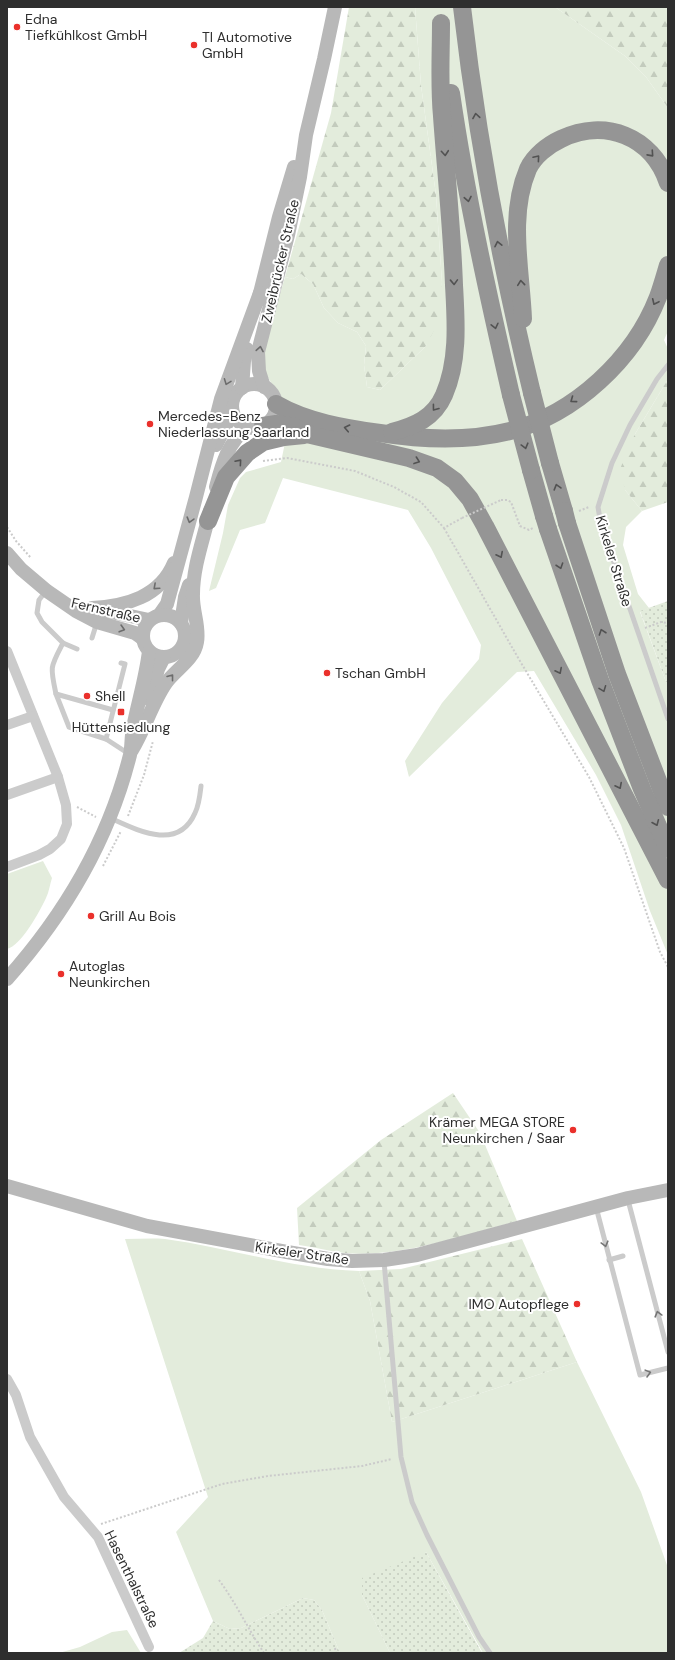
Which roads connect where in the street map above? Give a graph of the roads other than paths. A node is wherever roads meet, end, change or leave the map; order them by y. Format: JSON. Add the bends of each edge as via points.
{"nodes":[{"id":1,"x":335,"y":7,"type":"edge"},
{"id":2,"x":462,"y":7,"type":"edge"},
{"id":3,"x":440,"y":15,"type":"edge"},
{"id":4,"x":306,"y":134,"type":"junction"},
{"id":5,"x":668,"y":183,"type":"edge"},
{"id":6,"x":668,"y":265,"type":"edge"},
{"id":7,"x":260,"y":293,"type":"junction"},
{"id":8,"x":525,"y":364,"type":"junction"},
{"id":9,"x":668,"y":366,"type":"edge"},
{"id":10,"x":264,"y":387,"type":"junction"},
{"id":11,"x":242,"y":388,"type":"junction"},
{"id":12,"x":276,"y":404,"type":"junction"},
{"id":13,"x":232,"y":407,"type":"junction"},
{"id":14,"x":255,"y":427,"type":"junction"},
{"id":15,"x":386,"y":434,"type":"junction"},
{"id":16,"x":311,"y":435,"type":"junction"},
{"id":17,"x":196,"y":497,"type":"junction"},
{"id":18,"x":208,"y":521,"type":"junction"},
{"id":19,"x":183,"y":542,"type":"junction"},
{"id":20,"x":7,"y":553,"type":"edge"},
{"id":21,"x":198,"y":561,"type":"junction"},
{"id":22,"x":47,"y":590,"type":"junction"},
{"id":23,"x":62,"y":600,"type":"junction"},
{"id":24,"x":92,"y":608,"type":"junction"},
{"id":25,"x":155,"y":617,"type":"junction"},
{"id":26,"x":97,"y":622,"type":"junction"},
{"id":27,"x":181,"y":623,"type":"junction"},
{"id":28,"x":92,"y":638,"type":"dead end"},
{"id":29,"x":142,"y":638,"type":"junction"},
{"id":30,"x":63,"y":643,"type":"junction"},
{"id":31,"x":77,"y":649,"type":"dead end"},
{"id":32,"x":149,"y":651,"type":"junction"},
{"id":33,"x":7,"y":654,"type":"edge"},
{"id":34,"x":164,"y":657,"type":"junction"},
{"id":35,"x":121,"y":663,"type":"dead end"},
{"id":36,"x":56,"y":694,"type":"junction"},
{"id":37,"x":113,"y":710,"type":"junction"},
{"id":38,"x":33,"y":716,"type":"junction"},
{"id":39,"x":668,"y":719,"type":"edge"},
{"id":40,"x":7,"y":725,"type":"edge"},
{"id":41,"x":147,"y":738,"type":"junction"},
{"id":42,"x":106,"y":739,"type":"junction"},
{"id":43,"x":130,"y":754,"type":"junction"},
{"id":44,"x":58,"y":777,"type":"junction"},
{"id":45,"x":201,"y":786,"type":"dead end"},
{"id":46,"x":7,"y":795,"type":"edge"},
{"id":47,"x":668,"y":807,"type":"edge"},
{"id":48,"x":107,"y":821,"type":"junction"},
{"id":49,"x":668,"y":849,"type":"edge"},
{"id":50,"x":7,"y":867,"type":"edge"},
{"id":51,"x":668,"y":880,"type":"edge"},
{"id":52,"x":7,"y":979,"type":"edge"},
{"id":53,"x":7,"y":1186,"type":"edge"},
{"id":54,"x":668,"y":1190,"type":"edge"},
{"id":55,"x":628,"y":1198,"type":"junction"},
{"id":56,"x":596,"y":1206,"type":"junction"},
{"id":57,"x":642,"y":1251,"type":"junction"},
{"id":58,"x":635,"y":1253,"type":"dead end"},
{"id":59,"x":623,"y":1256,"type":"dead end"},
{"id":60,"x":384,"y":1260,"type":"junction"},
{"id":61,"x":609,"y":1260,"type":"junction"},
{"id":62,"x":668,"y":1352,"type":"edge"},
{"id":63,"x":668,"y":1368,"type":"edge"},
{"id":64,"x":7,"y":1379,"type":"edge"},
{"id":65,"x":149,"y":1647,"type":"dead end"},
{"id":66,"x":490,"y":1653,"type":"edge"}],
"edges":[{"from":1,"to":4,"type":"main road","name":"Zweibrücker Straße"},
{"from":8,"to":2,"type":"highway","one_way":true,"via":[[496,235],[468,61]]},
{"from":3,"to":15,"type":"highway","one_way":true,"via":[[442,114],[456,320],[454,350],[450,380],[436,410],[424,421]]},
{"from":3,"to":49,"type":"highway","one_way":true,"bridge":true,"via":[[464,177],[490,304],[531,470],[600,680]]},
{"from":4,"to":7,"type":"main road","name":"Zweibrücker Straße","via":[[290,177]]},
{"from":10,"to":4,"type":"main road","name":"Zweibrücker Straße","one_way":true,"via":[[259,371],[258,352],[289,227]]},
{"from":8,"to":5,"type":"highway","one_way":true,"via":[[517,217],[521,188],[532,163],[552,143],[570,135],[585,130],[618,132],[646,148],[665,174]]},
{"from":6,"to":15,"type":"highway","one_way":true,"via":[[658,297],[628,349],[608,373],[588,390],[544,419],[510,431],[458,439],[427,439]]},
{"from":7,"to":11,"type":"main road","name":"Zweibrücker Straße","via":[[244,361]]},
{"from":7,"to":17,"type":"main road","name":"Zweibrücker Straße","one_way":true,"via":[[221,399]]},
{"from":47,"to":8,"type":"highway","one_way":true,"bridge":true,"via":[[617,674],[566,517]]},
{"from":9,"to":39,"type":"lane","name":"Kirkeler Straße","via":[[630,426],[612,463],[598,507],[601,525]]},
{"from":10,"to":11,"type":"main road","via":[[253,384]]},
{"from":10,"to":12,"type":"main road","via":[[270,391]]},
{"from":11,"to":13,"type":"main road","via":[[237,393]]},
{"from":12,"to":14,"type":"main road","via":[[273,417]]},
{"from":15,"to":12,"type":"highway","one_way":true,"via":[[320,422]]},
{"from":13,"to":14,"type":"main road","via":[[237,420]]},
{"from":13,"to":17,"type":"main road","name":"Zweibrücker Straße","via":[[229,419],[213,449]]},
{"from":14,"to":16,"type":"highway","via":[[276,424],[294,427]]},
{"from":14,"to":18,"type":"main road","via":[[232,442],[224,460]]},
{"from":18,"to":16,"type":"highway","one_way":true,"via":[[226,477],[247,453],[263,442]]},
{"from":16,"to":51,"type":"highway","one_way":true,"via":[[409,458],[437,468],[454,481],[470,499]]},
{"from":17,"to":19,"type":"main road","name":"Zweibrücker Straße","one_way":true},
{"from":18,"to":21,"type":"main road"},
{"from":19,"to":24,"type":"main road","one_way":true,"via":[[173,566],[159,586],[146,596],[113,606]]},
{"from":19,"to":25,"type":"main road","name":"Zweibrücker Straße","via":[[167,604]]},
{"from":20,"to":22,"type":"main road","name":"Fernstraße"},
{"from":21,"to":27,"type":"main road","via":[[184,597]]},
{"from":41,"to":21,"type":"main road","one_way":true,"via":[[164,686],[192,656],[197,643],[192,594]]},
{"from":22,"to":23,"type":"main road","name":"Fernstraße"},
{"from":22,"to":30,"type":"lane","via":[[39,600],[37,613],[42,622]]},
{"from":23,"to":24,"type":"main road","name":"Fernstraße"},
{"from":23,"to":26,"type":"main road","name":"Fernstraße"},
{"from":24,"to":25,"type":"main road","name":"Fernstraße","via":[[139,619]]},
{"from":25,"to":27,"type":"main road","via":[[172,616]]},
{"from":25,"to":29,"type":"main road","via":[[142,631]]},
{"from":26,"to":28,"type":"lane"},
{"from":26,"to":29,"type":"main road","name":"Fernstraße","one_way":true,"via":[[135,633]]},
{"from":27,"to":34,"type":"main road","via":[[184,642],[177,653]]},
{"from":29,"to":32,"type":"main road"},
{"from":30,"to":31,"type":"lane"},
{"from":30,"to":36,"type":"lane","via":[[52,664],[51,672]]},
{"from":32,"to":34,"type":"main road"},
{"from":32,"to":43,"type":"main road","via":[[132,730]]},
{"from":33,"to":38,"type":"street"},
{"from":34,"to":41,"type":"main road","via":[[158,670]]},
{"from":35,"to":37,"type":"lane","via":[[125,664]]},
{"from":36,"to":37,"type":"lane"},
{"from":36,"to":42,"type":"lane","via":[[69,727]]},
{"from":37,"to":42,"type":"lane"},
{"from":38,"to":40,"type":"street"},
{"from":38,"to":44,"type":"street"},
{"from":41,"to":43,"type":"main road"},
{"from":42,"to":43,"type":"lane"},
{"from":43,"to":48,"type":"main road"},
{"from":44,"to":46,"type":"street"},
{"from":44,"to":50,"type":"street","via":[[66,805],[66,824],[61,839],[39,855]]},
{"from":45,"to":48,"type":"lane","via":[[195,814],[184,829],[174,835],[163,836]]},
{"from":48,"to":52,"type":"main road","via":[[86,868],[67,900],[24,960]]},
{"from":53,"to":60,"type":"main road","name":"Kirkeler Straße","via":[[147,1226],[328,1259]]},
{"from":54,"to":55,"type":"main road","name":"Kirkeler Straße"},
{"from":55,"to":56,"type":"main road","name":"Kirkeler Straße"},
{"from":55,"to":57,"type":"lane"},
{"from":56,"to":60,"type":"main road","name":"Kirkeler Straße","via":[[451,1247]]},
{"from":56,"to":61,"type":"lane","one_way":true},
{"from":57,"to":58,"type":"lane"},
{"from":62,"to":57,"type":"lane","one_way":true},
{"from":59,"to":61,"type":"lane"},
{"from":60,"to":66,"type":"lane","via":[[401,1457],[412,1502],[472,1623]]},
{"from":61,"to":63,"type":"lane","one_way":true,"via":[[640,1376]]},
{"from":64,"to":65,"type":"street","name":"Hasenthalstraße","via":[[16,1395],[30,1437],[64,1497],[98,1537]]}]}
